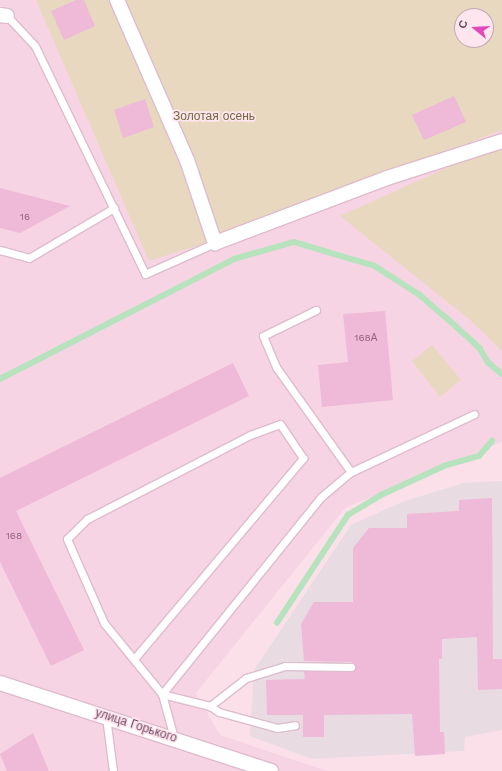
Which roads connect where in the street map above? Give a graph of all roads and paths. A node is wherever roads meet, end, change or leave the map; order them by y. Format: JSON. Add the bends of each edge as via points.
{"nodes":[{"id":1,"x":117,"y":0,"type":"edge"},
{"id":2,"x":3,"y":16,"type":"edge"},
{"id":3,"x":502,"y":141,"type":"edge"},
{"id":4,"x":114,"y":208,"type":"junction"},
{"id":5,"x":215,"y":243,"type":"junction"},
{"id":6,"x":0,"y":250,"type":"edge"},
{"id":7,"x":316,"y":310,"type":"dead end"},
{"id":8,"x":474,"y":414,"type":"dead end"},
{"id":9,"x":351,"y":472,"type":"junction"},
{"id":10,"x":134,"y":659,"type":"junction"},
{"id":11,"x":351,"y":667,"type":"dead end"},
{"id":12,"x":0,"y":683,"type":"edge"},
{"id":13,"x":162,"y":694,"type":"junction"},
{"id":14,"x":210,"y":706,"type":"junction"},
{"id":15,"x":106,"y":717,"type":"junction"},
{"id":16,"x":295,"y":725,"type":"dead end"},
{"id":17,"x":174,"y":738,"type":"junction"},
{"id":18,"x":113,"y":771,"type":"edge"},
{"id":19,"x":271,"y":771,"type":"edge"}],
"edges":[{"from":1,"to":5,"type":"street","via":[[187,160]]},
{"from":2,"to":4,"type":"lane","via":[[36,46]]},
{"from":3,"to":5,"type":"street","via":[[387,178]]},
{"from":4,"to":5,"type":"lane","via":[[145,274]]},
{"from":4,"to":6,"type":"lane","via":[[29,258]]},
{"from":7,"to":9,"type":"lane","via":[[263,336],[276,367]]},
{"from":8,"to":9,"type":"lane"},
{"from":9,"to":13,"type":"lane","via":[[321,497]]},
{"from":10,"to":10,"type":"lane","via":[[303,458],[280,424],[250,435],[87,519],[67,539],[104,623]]},
{"from":10,"to":13,"type":"lane"},
{"from":11,"to":14,"type":"lane","via":[[285,666],[246,678]]},
{"from":12,"to":15,"type":"street","name":"улица Горького"},
{"from":13,"to":14,"type":"lane"},
{"from":13,"to":17,"type":"lane"},
{"from":14,"to":16,"type":"lane","via":[[218,712],[277,728]]},
{"from":15,"to":17,"type":"street","name":"улица Горького"},
{"from":15,"to":18,"type":"lane"},
{"from":17,"to":19,"type":"street","name":"улица Горького"}]}
